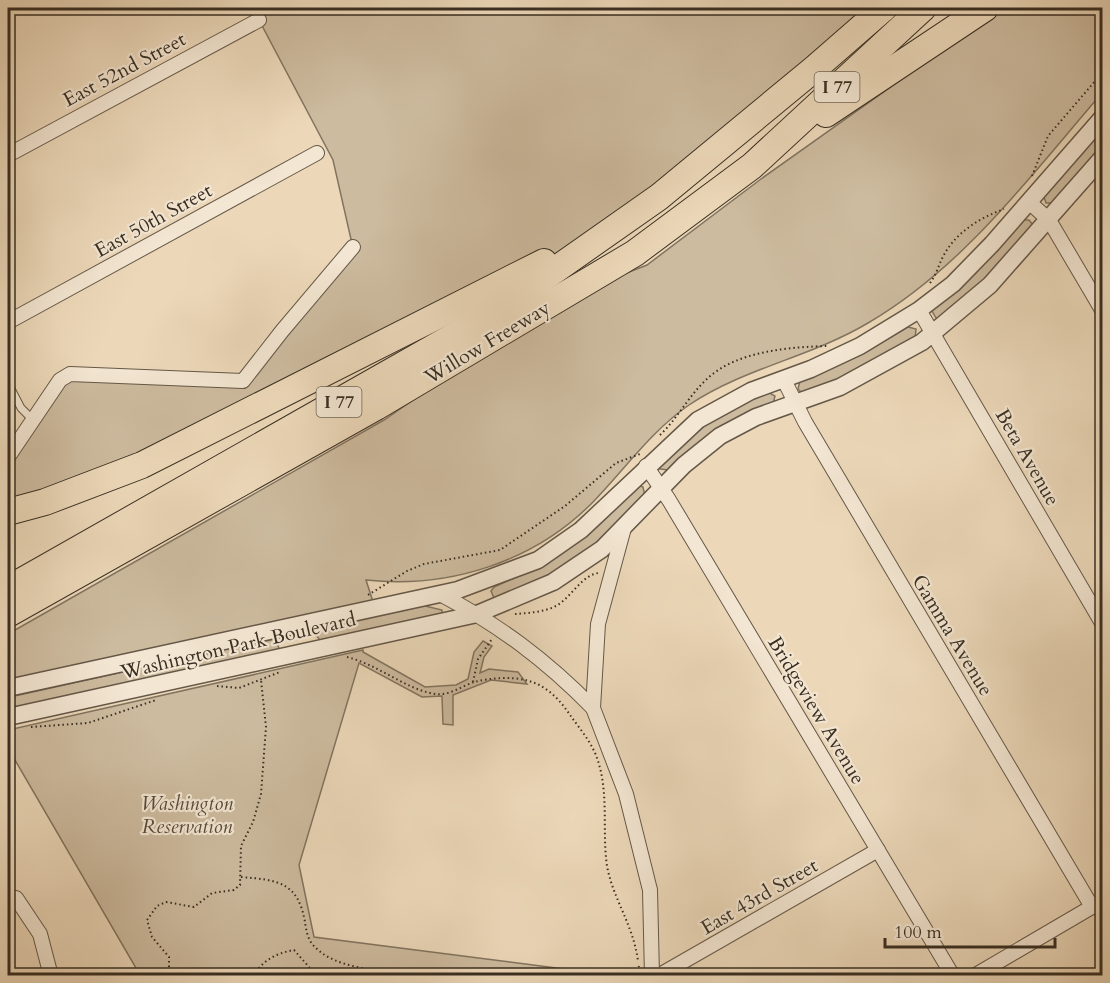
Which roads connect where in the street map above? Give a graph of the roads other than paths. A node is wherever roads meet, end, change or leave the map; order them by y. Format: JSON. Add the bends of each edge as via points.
{"nodes":[{"id":1,"x":867,"y":8,"type":"edge"},
{"id":2,"x":884,"y":8,"type":"edge"},
{"id":3,"x":923,"y":8,"type":"edge"},
{"id":4,"x":985,"y":8,"type":"edge"},
{"id":5,"x":259,"y":20,"type":"dead end"},
{"id":6,"x":814,"y":69,"type":"junction"},
{"id":7,"x":1102,"y":118,"type":"edge"},
{"id":8,"x":317,"y":153,"type":"dead end"},
{"id":9,"x":8,"y":155,"type":"edge"},
{"id":10,"x":1102,"y":158,"type":"edge"},
{"id":11,"x":752,"y":166,"type":"junction"},
{"id":12,"x":659,"y":197,"type":"junction"},
{"id":13,"x":1029,"y":202,"type":"junction"},
{"id":14,"x":1049,"y":220,"type":"junction"},
{"id":15,"x":353,"y":248,"type":"dead end"},
{"id":16,"x":919,"y":310,"type":"junction"},
{"id":17,"x":1102,"y":310,"type":"edge"},
{"id":18,"x":8,"y":322,"type":"edge"},
{"id":19,"x":933,"y":334,"type":"junction"},
{"id":20,"x":784,"y":380,"type":"junction"},
{"id":21,"x":8,"y":383,"type":"edge"},
{"id":22,"x":796,"y":404,"type":"junction"},
{"id":23,"x":32,"y":420,"type":"junction"},
{"id":24,"x":8,"y":457,"type":"edge"},
{"id":25,"x":643,"y":460,"type":"junction"},
{"id":26,"x":662,"y":488,"type":"junction"},
{"id":27,"x":8,"y":512,"type":"edge"},
{"id":28,"x":624,"y":528,"type":"junction"},
{"id":29,"x":8,"y":589,"type":"edge"},
{"id":30,"x":440,"y":594,"type":"junction"},
{"id":31,"x":477,"y":614,"type":"junction"},
{"id":32,"x":8,"y":615,"type":"edge"},
{"id":33,"x":1102,"y":623,"type":"edge"},
{"id":34,"x":8,"y":688,"type":"edge"},
{"id":35,"x":593,"y":708,"type":"junction"},
{"id":36,"x":8,"y":717,"type":"edge"},
{"id":37,"x":878,"y":850,"type":"junction"},
{"id":38,"x":12,"y":901,"type":"edge"},
{"id":39,"x":1097,"y":904,"type":"edge"},
{"id":40,"x":51,"y":975,"type":"edge"},
{"id":41,"x":652,"y":975,"type":"edge"},
{"id":42,"x":658,"y":975,"type":"edge"},
{"id":43,"x":953,"y":975,"type":"edge"},
{"id":44,"x":974,"y":975,"type":"edge"}],
"edges":[{"from":1,"to":6,"type":"highway"},
{"from":2,"to":6,"type":"highway","name":"Willow Freeway","number":"I 77"},
{"from":3,"to":11,"type":"highway","name":"Willow Freeway","number":"I 77"},
{"from":4,"to":11,"type":"highway"},
{"from":5,"to":9,"type":"street","name":"East 52nd Street"},
{"from":6,"to":12,"type":"highway","name":"Willow Freeway","number":"I 77"},
{"from":7,"to":13,"type":"street","name":"Washington Park Boulevard"},
{"from":8,"to":18,"type":"street","name":"East 50th Street"},
{"from":10,"to":14,"type":"street","name":"Washington Park Boulevard"},
{"from":11,"to":32,"type":"highway","name":"Willow Freeway","number":"I 77","via":[[625,259],[376,407]]},
{"from":12,"to":27,"type":"highway","via":[[542,263],[142,465]]},
{"from":12,"to":29,"type":"highway","name":"Willow Freeway","number":"I 77","via":[[491,315]]},
{"from":13,"to":14,"type":"street"},
{"from":13,"to":16,"type":"street","name":"Washington Park Boulevard","via":[[953,284]]},
{"from":14,"to":17,"type":"street"},
{"from":14,"to":19,"type":"street","name":"Washington Park Boulevard","via":[[990,285]]},
{"from":15,"to":23,"type":"street","via":[[243,381],[70,374],[60,380]]},
{"from":16,"to":19,"type":"street","name":"Beta Avenue"},
{"from":16,"to":20,"type":"street","name":"Washington Park Boulevard","via":[[860,346]]},
{"from":19,"to":22,"type":"street","name":"Washington Park Boulevard","via":[[861,377]]},
{"from":19,"to":33,"type":"street","name":"Beta Avenue"},
{"from":20,"to":22,"type":"street","name":"Gamma Avenue"},
{"from":20,"to":25,"type":"street","name":"Washington Park Boulevard","via":[[712,411]]},
{"from":21,"to":23,"type":"lane"},
{"from":22,"to":26,"type":"street","name":"Washington Park Boulevard","via":[[756,417],[720,436]]},
{"from":22,"to":39,"type":"street","name":"Gamma Avenue"},
{"from":23,"to":24,"type":"street"},
{"from":25,"to":26,"type":"street","name":"Bridgeview Avenue"},
{"from":25,"to":30,"type":"street","name":"Washington Park Boulevard","via":[[598,514],[556,549],[498,577]]},
{"from":26,"to":28,"type":"street","name":"Washington Park Boulevard"},
{"from":26,"to":37,"type":"street","name":"Bridgeview Avenue"},
{"from":28,"to":31,"type":"street","name":"Washington Park Boulevard","via":[[602,549],[553,582]]},
{"from":28,"to":35,"type":"street","name":"Washington Park Boulevard","via":[[598,624]]},
{"from":30,"to":31,"type":"street","name":"Washington Park Boulevard"},
{"from":30,"to":34,"type":"street","name":"Washington Park Boulevard"},
{"from":31,"to":35,"type":"street","name":"Washington Park Boulevard","via":[[514,638]]},
{"from":31,"to":36,"type":"street","name":"Washington Park Boulevard"},
{"from":35,"to":41,"type":"street","name":"Washington Park Boulevard","via":[[626,794],[650,890]]},
{"from":37,"to":42,"type":"street","name":"East 43rd Street"},
{"from":37,"to":43,"type":"street","name":"Bridgeview Avenue"},
{"from":38,"to":40,"type":"street","via":[[40,934]]},
{"from":39,"to":44,"type":"street"}]}
